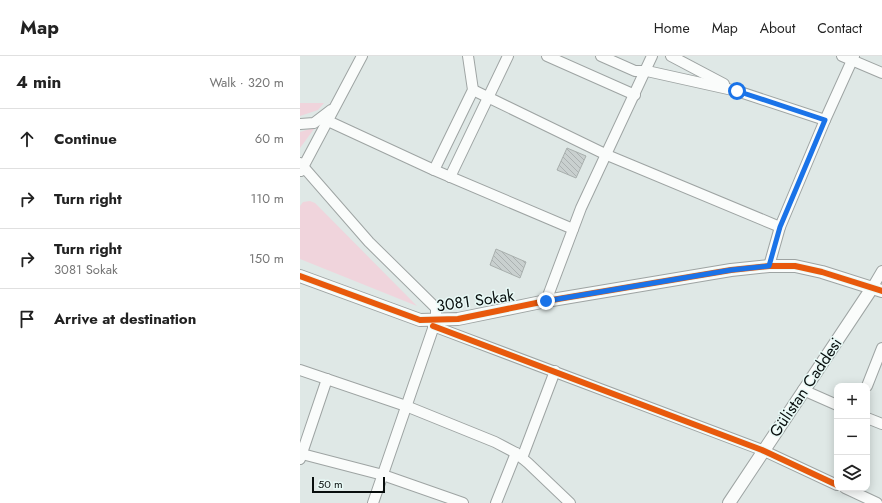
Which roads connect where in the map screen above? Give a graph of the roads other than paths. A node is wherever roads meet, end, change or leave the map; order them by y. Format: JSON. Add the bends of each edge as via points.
{"nodes":[{"id":1,"x":362,"y":56,"type":"edge"},
{"id":2,"x":468,"y":56,"type":"edge"},
{"id":3,"x":508,"y":56,"type":"edge"},
{"id":4,"x":547,"y":56,"type":"edge"},
{"id":5,"x":601,"y":56,"type":"edge"},
{"id":6,"x":652,"y":56,"type":"edge"},
{"id":7,"x":671,"y":56,"type":"edge"},
{"id":8,"x":842,"y":56,"type":"edge"},
{"id":9,"x":853,"y":58,"type":"edge"},
{"id":10,"x":646,"y":71,"type":"junction"},
{"id":11,"x":882,"y":73,"type":"edge"},
{"id":12,"x":473,"y":90,"type":"junction"},
{"id":13,"x":737,"y":91,"type":"junction"},
{"id":14,"x":635,"y":95,"type":"junction"},
{"id":15,"x":488,"y":97,"type":"junction"},
{"id":16,"x":334,"y":108,"type":"junction"},
{"id":17,"x":825,"y":120,"type":"junction"},
{"id":18,"x":328,"y":121,"type":"junction"},
{"id":19,"x":300,"y":124,"type":"edge"},
{"id":20,"x":607,"y":155,"type":"junction"},
{"id":21,"x":301,"y":167,"type":"edge"},
{"id":22,"x":434,"y":170,"type":"junction"},
{"id":23,"x":450,"y":177,"type":"junction"},
{"id":24,"x":780,"y":227,"type":"junction"},
{"id":25,"x":573,"y":229,"type":"junction"},
{"id":26,"x":769,"y":266,"type":"junction"},
{"id":27,"x":882,"y":271,"type":"edge"},
{"id":28,"x":300,"y":276,"type":"edge"},
{"id":29,"x":877,"y":290,"type":"edge"},
{"id":30,"x":546,"y":301,"type":"junction"},
{"id":31,"x":434,"y":323,"type":"junction"},
{"id":32,"x":882,"y":348,"type":"edge"},
{"id":33,"x":300,"y":370,"type":"edge"},
{"id":34,"x":555,"y":371,"type":"junction"},
{"id":35,"x":327,"y":380,"type":"junction"},
{"id":36,"x":868,"y":383,"type":"edge"},
{"id":37,"x":803,"y":390,"type":"junction"},
{"id":38,"x":834,"y":404,"type":"edge"},
{"id":39,"x":406,"y":406,"type":"junction"},
{"id":40,"x":870,"y":419,"type":"edge"},
{"id":41,"x":882,"y":424,"type":"edge"},
{"id":42,"x":762,"y":450,"type":"junction"},
{"id":43,"x":519,"y":456,"type":"junction"},
{"id":44,"x":301,"y":457,"type":"edge"},
{"id":45,"x":383,"y":475,"type":"junction"},
{"id":46,"x":834,"y":483,"type":"edge"},
{"id":47,"x":851,"y":491,"type":"edge"},
{"id":48,"x":373,"y":503,"type":"edge"},
{"id":49,"x":463,"y":503,"type":"edge"},
{"id":50,"x":496,"y":503,"type":"edge"},
{"id":51,"x":570,"y":503,"type":"edge"},
{"id":52,"x":729,"y":503,"type":"edge"},
{"id":53,"x":877,"y":503,"type":"edge"}],
"edges":[{"from":1,"to":16,"type":"street"},
{"from":2,"to":12,"type":"street"},
{"from":3,"to":15,"type":"street"},
{"from":4,"to":14,"type":"street"},
{"from":5,"to":10,"type":"street","via":[[635,71]]},
{"from":6,"to":10,"type":"street"},
{"from":7,"to":13,"type":"street"},
{"from":8,"to":9,"type":"street"},
{"from":9,"to":11,"type":"street"},
{"from":9,"to":17,"type":"street"},
{"from":10,"to":13,"type":"street"},
{"from":10,"to":14,"type":"street"},
{"from":12,"to":15,"type":"street"},
{"from":12,"to":22,"type":"street"},
{"from":13,"to":17,"type":"street"},
{"from":14,"to":20,"type":"street"},
{"from":15,"to":20,"type":"street"},
{"from":15,"to":23,"type":"street"},
{"from":16,"to":18,"type":"street"},
{"from":16,"to":19,"type":"street","via":[[314,122]]},
{"from":17,"to":24,"type":"street"},
{"from":18,"to":21,"type":"street"},
{"from":18,"to":22,"type":"street"},
{"from":20,"to":24,"type":"street"},
{"from":20,"to":25,"type":"street"},
{"from":21,"to":31,"type":"street","via":[[436,308]]},
{"from":22,"to":23,"type":"street"},
{"from":23,"to":25,"type":"street"},
{"from":24,"to":26,"type":"street"},
{"from":25,"to":30,"type":"street"},
{"from":26,"to":29,"type":"street","name":"3081 Sokak","via":[[795,266],[822,272]]},
{"from":26,"to":30,"type":"street","name":"3081 Sokak"},
{"from":27,"to":29,"type":"street","name":"Gülistan Caddesi"},
{"from":28,"to":31,"type":"street","name":"3081 Sokak"},
{"from":29,"to":37,"type":"street","name":"Gülistan Caddesi"},
{"from":30,"to":31,"type":"street","name":"3081 Sokak"},
{"from":31,"to":34,"type":"street"},
{"from":31,"to":39,"type":"street"},
{"from":32,"to":36,"type":"street"},
{"from":33,"to":35,"type":"street"},
{"from":34,"to":42,"type":"street"},
{"from":34,"to":43,"type":"street"},
{"from":35,"to":39,"type":"street"},
{"from":35,"to":44,"type":"street"},
{"from":37,"to":38,"type":"street"},
{"from":37,"to":42,"type":"street","name":"Gülistan Caddesi"},
{"from":39,"to":43,"type":"street","via":[[495,442]]},
{"from":39,"to":45,"type":"street"},
{"from":40,"to":41,"type":"street"},
{"from":42,"to":46,"type":"street"},
{"from":42,"to":52,"type":"street","name":"Gülistan Caddesi"},
{"from":43,"to":50,"type":"street"},
{"from":43,"to":51,"type":"street"},
{"from":44,"to":45,"type":"street"},
{"from":45,"to":48,"type":"street"},
{"from":45,"to":49,"type":"street"},
{"from":47,"to":53,"type":"street"}]}
